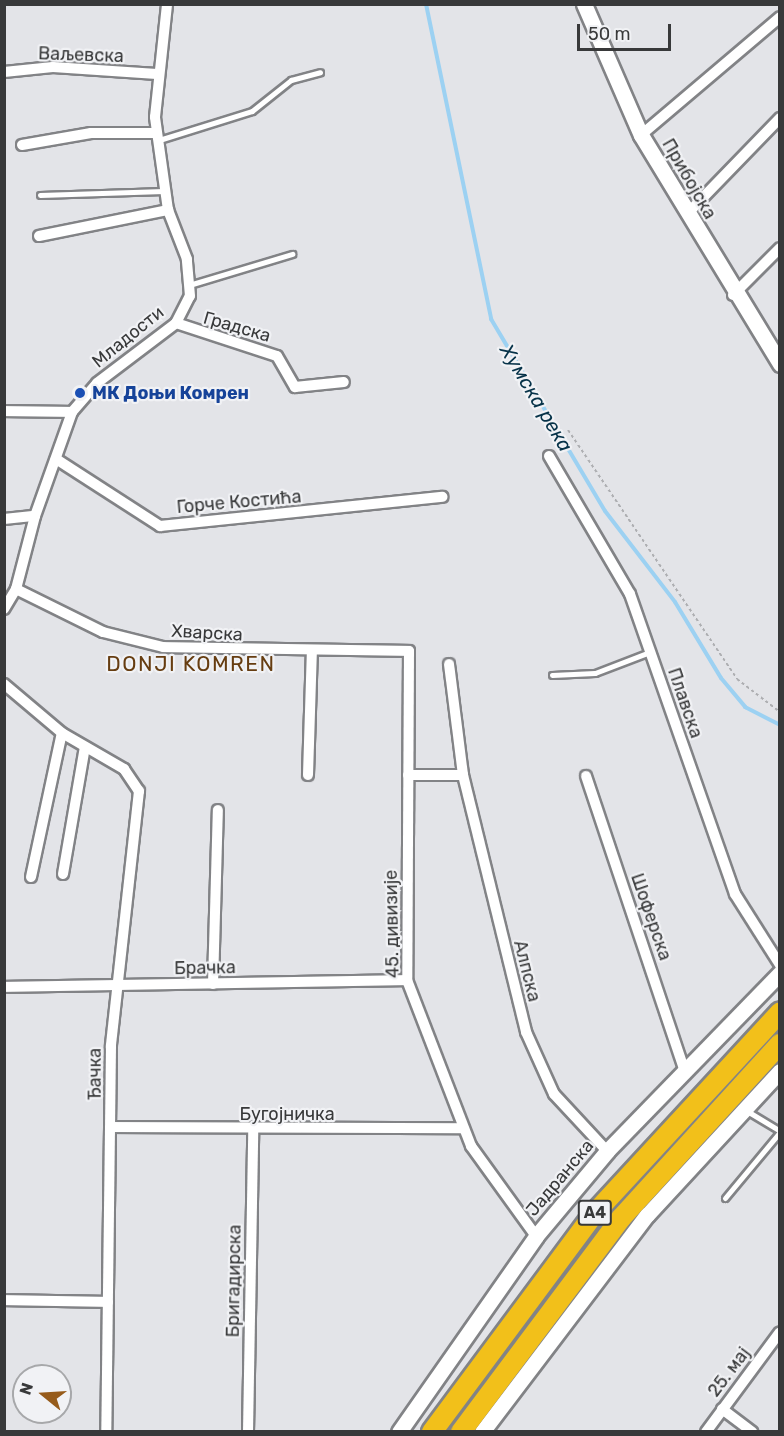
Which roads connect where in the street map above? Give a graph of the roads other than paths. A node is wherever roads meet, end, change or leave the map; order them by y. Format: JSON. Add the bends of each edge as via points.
{"nodes":[{"id":1,"x":167,"y":4,"type":"edge"},
{"id":2,"x":584,"y":4,"type":"edge"},
{"id":3,"x":780,"y":17,"type":"edge"},
{"id":4,"x":4,"y":72,"type":"edge"},
{"id":5,"x":320,"y":72,"type":"dead end"},
{"id":6,"x":157,"y":74,"type":"junction"},
{"id":7,"x":780,"y":118,"type":"edge"},
{"id":8,"x":641,"y":135,"type":"junction"},
{"id":9,"x":157,"y":137,"type":"junction"},
{"id":10,"x":22,"y":146,"type":"dead end"},
{"id":11,"x":164,"y":191,"type":"junction"},
{"id":12,"x":40,"y":195,"type":"dead end"},
{"id":13,"x":168,"y":210,"type":"junction"},
{"id":14,"x":687,"y":214,"type":"junction"},
{"id":15,"x":39,"y":236,"type":"dead end"},
{"id":16,"x":780,"y":248,"type":"edge"},
{"id":17,"x":292,"y":254,"type":"dead end"},
{"id":18,"x":189,"y":285,"type":"junction"},
{"id":19,"x":733,"y":295,"type":"junction"},
{"id":20,"x":176,"y":323,"type":"junction"},
{"id":21,"x":777,"y":354,"type":"edge"},
{"id":22,"x":344,"y":382,"type":"dead end"},
{"id":23,"x":4,"y":411,"type":"edge"},
{"id":24,"x":72,"y":412,"type":"junction"},
{"id":25,"x":549,"y":456,"type":"dead end"},
{"id":26,"x":56,"y":459,"type":"junction"},
{"id":27,"x":443,"y":497,"type":"dead end"},
{"id":28,"x":35,"y":516,"type":"junction"},
{"id":29,"x":4,"y":519,"type":"edge"},
{"id":30,"x":16,"y":589,"type":"junction"},
{"id":31,"x":4,"y":609,"type":"edge"},
{"id":32,"x":312,"y":651,"type":"junction"},
{"id":33,"x":409,"y":651,"type":"joint"},
{"id":34,"x":650,"y":652,"type":"junction"},
{"id":35,"x":449,"y":664,"type":"dead end"},
{"id":36,"x":552,"y":675,"type":"dead end"},
{"id":37,"x":4,"y":684,"type":"edge"},
{"id":38,"x":62,"y":733,"type":"junction"},
{"id":39,"x":85,"y":747,"type":"junction"},
{"id":40,"x":308,"y":775,"type":"dead end"},
{"id":41,"x":408,"y":775,"type":"junction"},
{"id":42,"x":463,"y":775,"type":"junction"},
{"id":43,"x":586,"y":776,"type":"dead end"},
{"id":44,"x":218,"y":810,"type":"dead end"},
{"id":45,"x":63,"y":874,"type":"dead end"},
{"id":46,"x":31,"y":877,"type":"dead end"},
{"id":47,"x":780,"y":965,"type":"edge"},
{"id":48,"x":780,"y":973,"type":"edge"},
{"id":49,"x":407,"y":980,"type":"junction"},
{"id":50,"x":213,"y":984,"type":"junction"},
{"id":51,"x":4,"y":987,"type":"edge"},
{"id":52,"x":118,"y":987,"type":"junction"},
{"id":53,"x":780,"y":1012,"type":"edge"},
{"id":54,"x":780,"y":1044,"type":"edge"},
{"id":55,"x":684,"y":1069,"type":"junction"},
{"id":56,"x":780,"y":1071,"type":"edge"},
{"id":57,"x":743,"y":1108,"type":"junction"},
{"id":58,"x":111,"y":1127,"type":"junction"},
{"id":59,"x":463,"y":1128,"type":"junction"},
{"id":60,"x":253,"y":1131,"type":"junction"},
{"id":61,"x":780,"y":1132,"type":"edge"},
{"id":62,"x":607,"y":1151,"type":"junction"},
{"id":63,"x":725,"y":1198,"type":"dead end"},
{"id":64,"x":536,"y":1236,"type":"junction"},
{"id":65,"x":4,"y":1300,"type":"edge"},
{"id":66,"x":108,"y":1302,"type":"junction"},
{"id":67,"x":780,"y":1332,"type":"edge"},
{"id":68,"x":722,"y":1410,"type":"junction"},
{"id":69,"x":106,"y":1431,"type":"edge"},
{"id":70,"x":248,"y":1431,"type":"edge"},
{"id":71,"x":399,"y":1431,"type":"edge"},
{"id":72,"x":432,"y":1431,"type":"edge"},
{"id":73,"x":460,"y":1431,"type":"edge"},
{"id":74,"x":482,"y":1431,"type":"edge"},
{"id":75,"x":706,"y":1431,"type":"edge"},
{"id":76,"x":752,"y":1431,"type":"edge"}],
"edges":[{"from":1,"to":6,"type":"street","name":"Младости"},
{"from":2,"to":8,"type":"street","name":"Прибојска"},
{"from":3,"to":8,"type":"street"},
{"from":4,"to":6,"type":"street","name":"Ваљевска","via":[[53,67]]},
{"from":5,"to":9,"type":"lane","via":[[291,80],[252,111]]},
{"from":6,"to":9,"type":"street","name":"Младости"},
{"from":7,"to":14,"type":"street"},
{"from":8,"to":14,"type":"street","name":"Прибојска"},
{"from":9,"to":10,"type":"street","via":[[91,133]]},
{"from":9,"to":11,"type":"street","name":"Младости"},
{"from":11,"to":12,"type":"lane"},
{"from":11,"to":13,"type":"street","name":"Младости"},
{"from":13,"to":15,"type":"street"},
{"from":13,"to":18,"type":"street","name":"Младости","via":[[187,259]]},
{"from":14,"to":19,"type":"street","name":"Прибојска"},
{"from":16,"to":19,"type":"street"},
{"from":17,"to":18,"type":"lane"},
{"from":18,"to":20,"type":"street","name":"Младости","via":[[190,296]]},
{"from":19,"to":21,"type":"street","name":"Прибојска"},
{"from":20,"to":22,"type":"street","name":"Градска","via":[[195,334],[276,356],[295,387]]},
{"from":20,"to":24,"type":"street","name":"Младости","via":[[97,383]]},
{"from":23,"to":24,"type":"street","via":[[23,416]]},
{"from":24,"to":26,"type":"street","name":"Младости"},
{"from":25,"to":34,"type":"street","name":"Плавска","via":[[630,594]]},
{"from":26,"to":27,"type":"street","name":"Горче Костића","via":[[159,526]]},
{"from":26,"to":28,"type":"street","name":"Младости"},
{"from":28,"to":29,"type":"street"},
{"from":28,"to":30,"type":"street","name":"Младости"},
{"from":30,"to":31,"type":"street","name":"Младости"},
{"from":30,"to":32,"type":"street","name":"Хварска","via":[[126,641],[215,652]]},
{"from":32,"to":33,"type":"street","name":"Хварска"},
{"from":32,"to":40,"type":"street"},
{"from":33,"to":41,"type":"street","name":"45. дивизије"},
{"from":34,"to":36,"type":"lane","via":[[595,673]]},
{"from":34,"to":47,"type":"street","name":"Плавска","via":[[735,894]]},
{"from":35,"to":42,"type":"street","name":"Алпска"},
{"from":37,"to":38,"type":"street","name":"Ђачка"},
{"from":38,"to":39,"type":"street","name":"Ђачка"},
{"from":38,"to":46,"type":"street"},
{"from":39,"to":45,"type":"street"},
{"from":39,"to":52,"type":"street","name":"Ђачка","via":[[124,769],[139,791]]},
{"from":41,"to":42,"type":"street"},
{"from":41,"to":49,"type":"street","name":"45. дивизије"},
{"from":42,"to":62,"type":"street","name":"Алпска","via":[[537,1065],[554,1094]]},
{"from":43,"to":55,"type":"street","name":"Шоферска"},
{"from":44,"to":50,"type":"street"},
{"from":48,"to":55,"type":"street","name":"Јадранска"},
{"from":49,"to":50,"type":"street","name":"Брачка"},
{"from":49,"to":59,"type":"street","name":"45. дивизије"},
{"from":50,"to":52,"type":"street","name":"Брачка"},
{"from":51,"to":52,"type":"street","name":"Брачка"},
{"from":52,"to":58,"type":"street","name":"Ђачка"},
{"from":53,"to":72,"type":"highway","number":"A4","via":[[593,1215]]},
{"from":54,"to":73,"type":"highway","number":"A4","via":[[621,1218]]},
{"from":55,"to":62,"type":"street","name":"Јадранска"},
{"from":56,"to":57,"type":"street"},
{"from":57,"to":61,"type":"lane"},
{"from":57,"to":74,"type":"street","via":[[594,1279]]},
{"from":58,"to":60,"type":"street","name":"Бугојничка"},
{"from":58,"to":66,"type":"street","name":"Ђачка"},
{"from":59,"to":60,"type":"street","name":"Бугојничка"},
{"from":59,"to":64,"type":"street","name":"45. дивизије"},
{"from":60,"to":70,"type":"street","name":"Бригадирска"},
{"from":61,"to":63,"type":"lane"},
{"from":62,"to":64,"type":"street","name":"Јадранска"},
{"from":64,"to":71,"type":"street","name":"Јадранска"},
{"from":65,"to":66,"type":"street"},
{"from":66,"to":69,"type":"street","name":"Ђачка"},
{"from":67,"to":68,"type":"street","name":"25. мај"},
{"from":68,"to":75,"type":"street","name":"25. мај"},
{"from":68,"to":76,"type":"street"}]}
